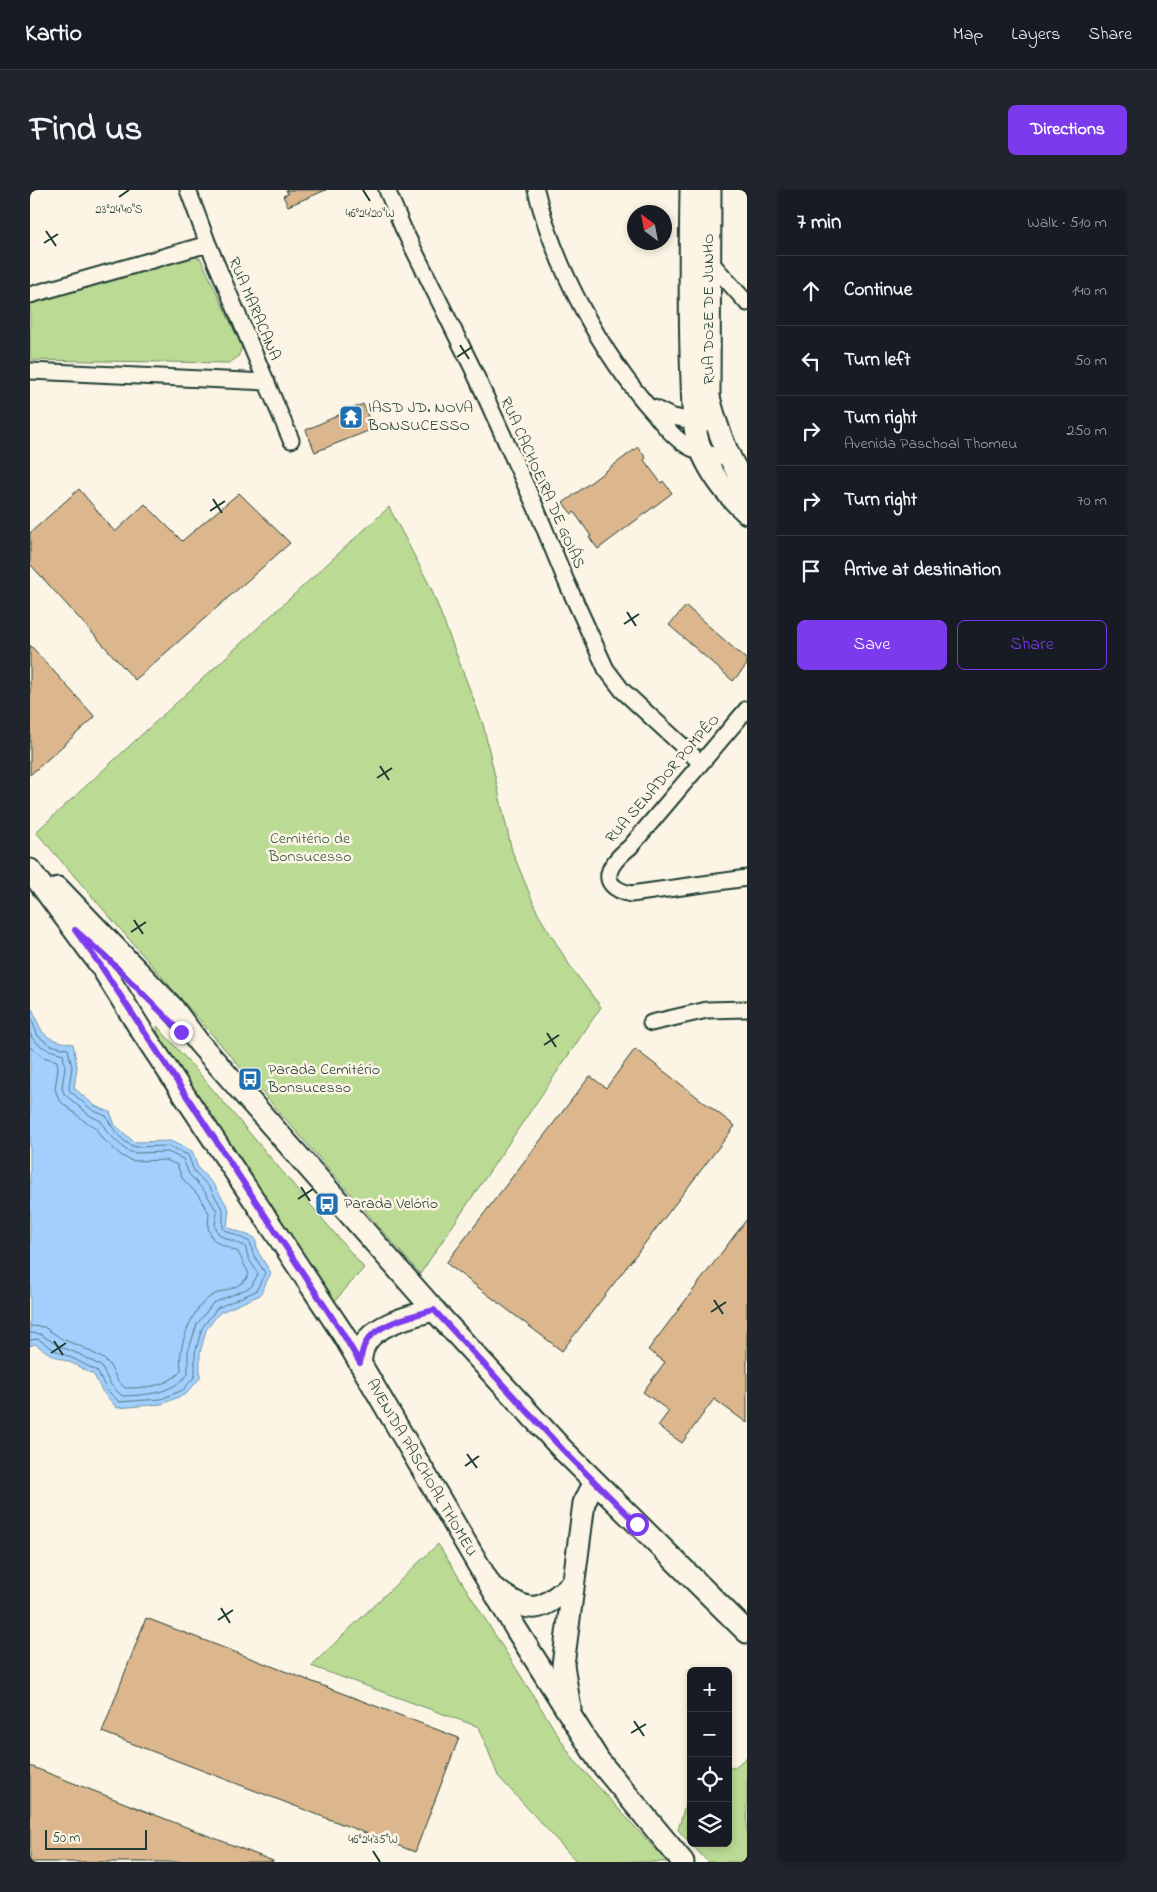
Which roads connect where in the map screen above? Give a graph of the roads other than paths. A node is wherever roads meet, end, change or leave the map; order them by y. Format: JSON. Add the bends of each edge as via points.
{"nodes":[{"id":1,"x":188,"y":190,"type":"edge"},
{"id":2,"x":387,"y":190,"type":"edge"},
{"id":3,"x":536,"y":190,"type":"edge"},
{"id":4,"x":691,"y":190,"type":"edge"},
{"id":5,"x":710,"y":190,"type":"edge"},
{"id":6,"x":208,"y":244,"type":"junction"},
{"id":7,"x":699,"y":257,"type":"junction"},
{"id":8,"x":30,"y":295,"type":"edge"},
{"id":9,"x":747,"y":303,"type":"edge"},
{"id":10,"x":30,"y":371,"type":"edge"},
{"id":11,"x":266,"y":382,"type":"junction"},
{"id":12,"x":644,"y":402,"type":"junction"},
{"id":13,"x":694,"y":423,"type":"junction"},
{"id":14,"x":716,"y":426,"type":"junction"},
{"id":15,"x":292,"y":440,"type":"dead end"},
{"id":16,"x":701,"y":452,"type":"junction"},
{"id":17,"x":729,"y":458,"type":"junction"},
{"id":18,"x":747,"y":488,"type":"edge"},
{"id":19,"x":747,"y":513,"type":"edge"},
{"id":20,"x":747,"y":709,"type":"edge"},
{"id":21,"x":700,"y":763,"type":"junction"},
{"id":22,"x":30,"y":860,"type":"edge"},
{"id":23,"x":30,"y":870,"type":"edge"},
{"id":24,"x":747,"y":878,"type":"edge"},
{"id":25,"x":75,"y":930,"type":"junction"},
{"id":26,"x":747,"y":1009,"type":"edge"},
{"id":27,"x":652,"y":1023,"type":"dead end"},
{"id":28,"x":199,"y":1043,"type":"junction"},
{"id":29,"x":434,"y":1310,"type":"junction"},
{"id":30,"x":360,"y":1363,"type":"junction"},
{"id":31,"x":595,"y":1482,"type":"junction"},
{"id":32,"x":572,"y":1584,"type":"junction"},
{"id":33,"x":493,"y":1588,"type":"junction"},
{"id":34,"x":747,"y":1632,"type":"edge"},
{"id":35,"x":571,"y":1717,"type":"junction"},
{"id":36,"x":683,"y":1862,"type":"edge"}],
"edges":[{"from":1,"to":6,"type":"street","name":"RUA MARACANA"},
{"from":2,"to":21,"type":"street","name":"RUA CACHOEIRA DE GOIÁS","via":[[472,367],[606,669],[622,690]]},
{"from":3,"to":12,"type":"street","via":[[542,216],[582,306],[615,362]]},
{"from":4,"to":7,"type":"main road","name":"RUA DOZE DE JUNHO"},
{"from":5,"to":7,"type":"main road","name":"RUA DOZE DE JUNHO"},
{"from":6,"to":8,"type":"street"},
{"from":6,"to":11,"type":"street","name":"RUA MARACANA"},
{"from":7,"to":9,"type":"street"},
{"from":7,"to":13,"type":"main road","name":"RUA DOZE DE JUNHO","via":[[691,359]]},
{"from":7,"to":14,"type":"main road","name":"RUA DOZE DE JUNHO","via":[[709,397]]},
{"from":10,"to":11,"type":"street"},
{"from":11,"to":15,"type":"street","name":"RUA MARACANA"},
{"from":12,"to":13,"type":"street","via":[[670,416]]},
{"from":12,"to":16,"type":"street","via":[[671,433],[686,446]]},
{"from":13,"to":14,"type":"street"},
{"from":13,"to":16,"type":"main road","name":"RUA DOZE DE JUNHO"},
{"from":14,"to":17,"type":"main road","name":"RUA DOZE DE JUNHO"},
{"from":16,"to":17,"type":"street"},
{"from":16,"to":19,"type":"main road","name":"RUA DOZE DE JUNHO","via":[[717,480]]},
{"from":17,"to":18,"type":"main road","name":"RUA DOZE DE JUNHO"},
{"from":20,"to":21,"type":"street","name":"RUA SENADOR POMPÊO"},
{"from":21,"to":24,"type":"street","name":"RUA SENADOR POMPÊO","via":[[630,847],[613,862],[608,873],[610,880],[615,887],[631,894]]},
{"from":22,"to":28,"type":"main road","via":[[172,1007]]},
{"from":23,"to":25,"type":"main road","name":"AVENIDA PASCHOAL THOMEU"},
{"from":25,"to":28,"type":"main road","via":[[181,1032]]},
{"from":25,"to":30,"type":"main road","name":"AVENIDA PASCHOAL THOMEU"},
{"from":26,"to":27,"type":"street","via":[[707,1010]]},
{"from":28,"to":29,"type":"main road"},
{"from":29,"to":30,"type":"main road","via":[[381,1328],[365,1343]]},
{"from":29,"to":31,"type":"main road"},
{"from":30,"to":33,"type":"main road","name":"AVENIDA PASCHOAL THOMEU"},
{"from":31,"to":32,"type":"main road","via":[[584,1503]]},
{"from":31,"to":34,"type":"main road"},
{"from":32,"to":33,"type":"main road","via":[[549,1603],[530,1608],[514,1603]]},
{"from":32,"to":35,"type":"main road","via":[[563,1665]]},
{"from":33,"to":35,"type":"main road","name":"AVENIDA PASCHOAL THOMEU"},
{"from":35,"to":36,"type":"main road","name":"AVENIDA PASCHOAL THOMEU","via":[[599,1761]]}]}
